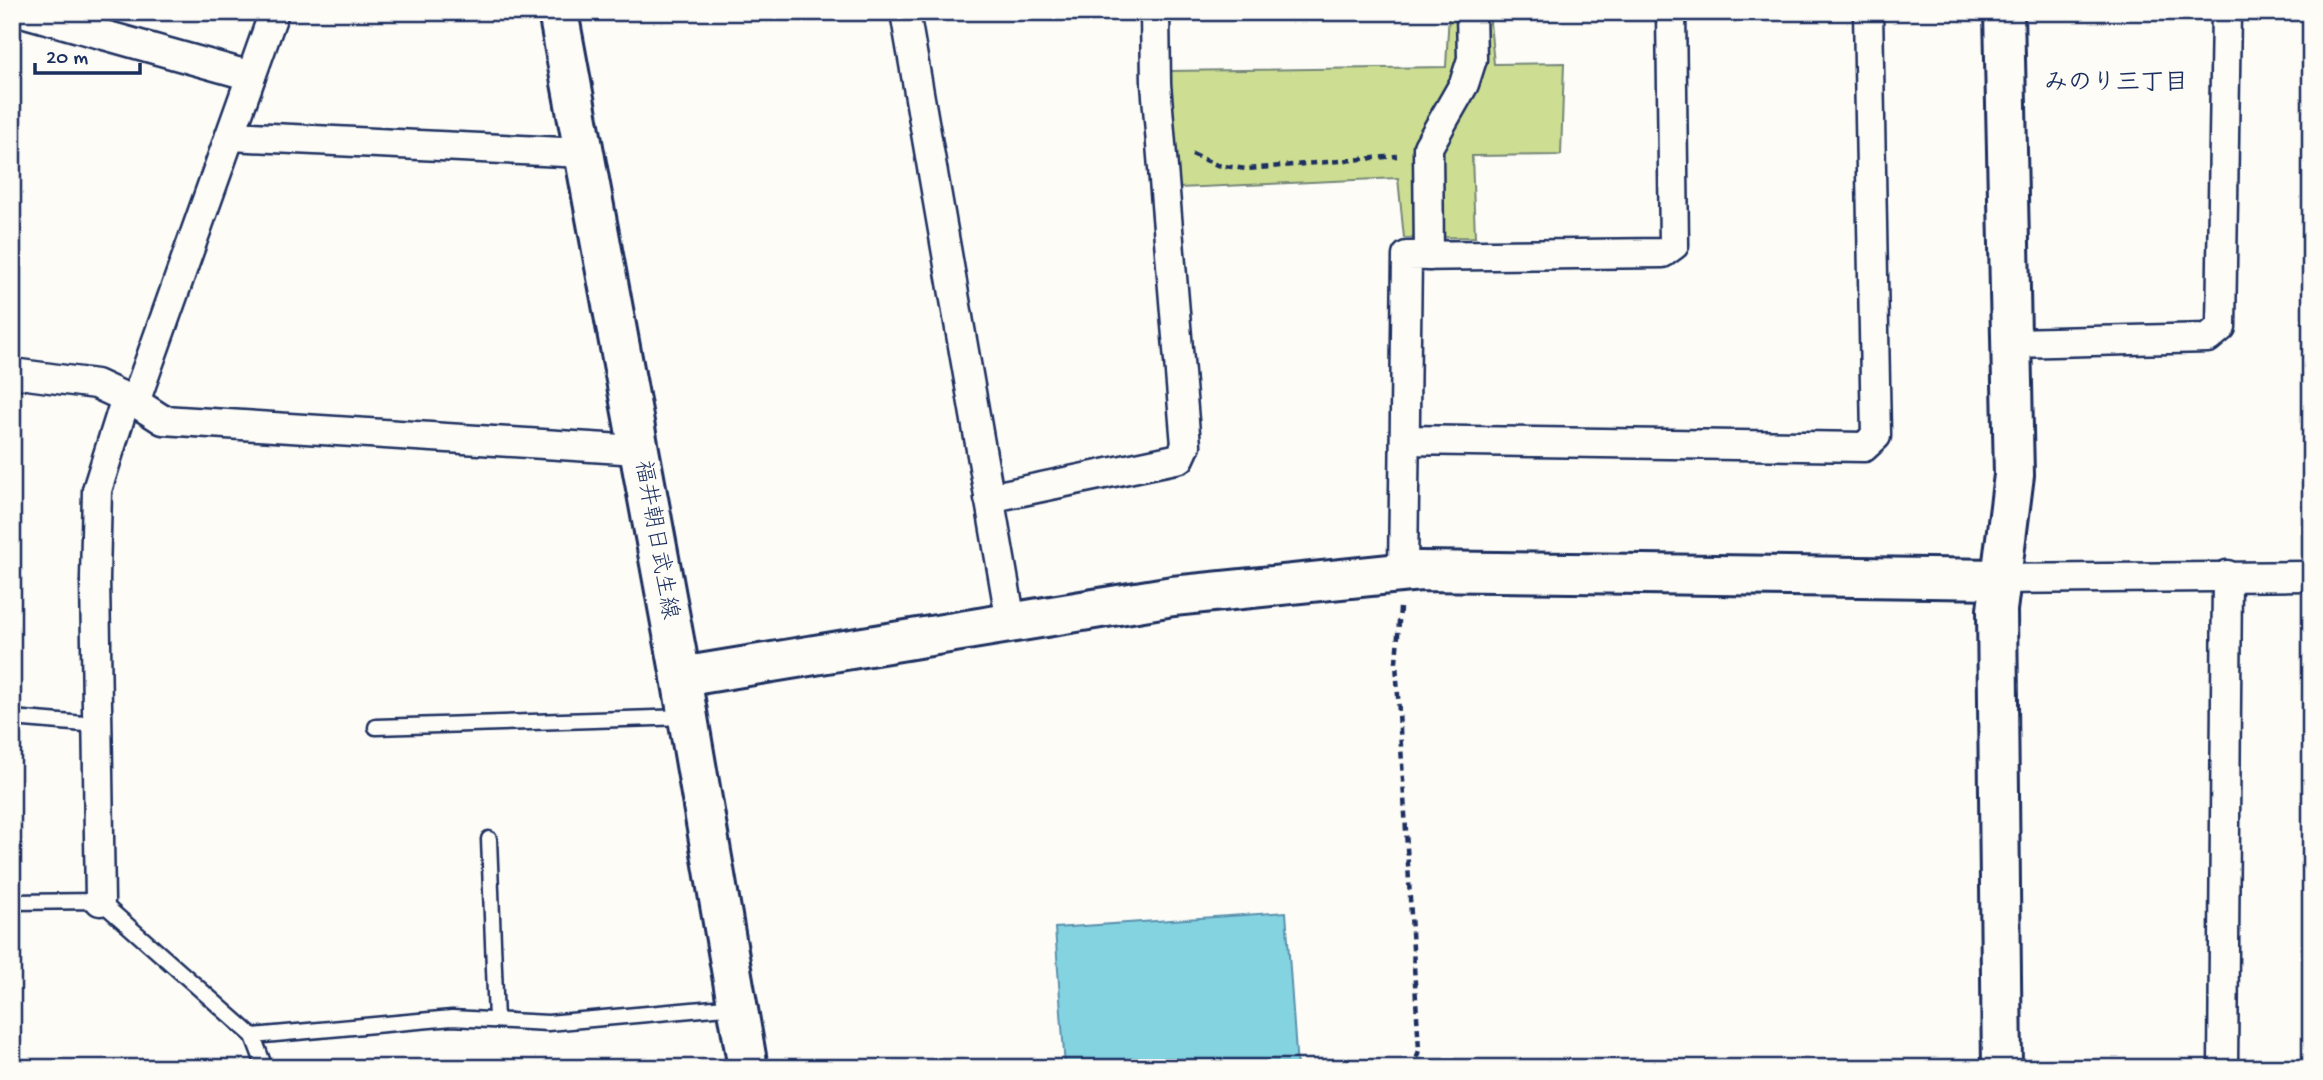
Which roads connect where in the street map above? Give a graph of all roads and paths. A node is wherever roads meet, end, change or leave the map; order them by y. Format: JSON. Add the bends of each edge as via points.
{"nodes":[{"id":1,"x":22,"y":12,"type":"edge"},
{"id":2,"x":274,"y":12,"type":"edge"},
{"id":3,"x":558,"y":12,"type":"edge"},
{"id":4,"x":905,"y":12,"type":"edge"},
{"id":5,"x":1155,"y":12,"type":"edge"},
{"id":6,"x":1471,"y":12,"type":"edge"},
{"id":7,"x":1671,"y":12,"type":"edge"},
{"id":8,"x":1868,"y":12,"type":"edge"},
{"id":9,"x":2004,"y":12,"type":"edge"},
{"id":10,"x":2226,"y":12,"type":"edge"},
{"id":11,"x":251,"y":76,"type":"junction"},
{"id":12,"x":230,"y":136,"type":"junction"},
{"id":13,"x":1428,"y":147,"type":"junction"},
{"id":14,"x":1161,"y":152,"type":"junction"},
{"id":15,"x":584,"y":153,"type":"junction"},
{"id":16,"x":1429,"y":256,"type":"junction"},
{"id":17,"x":2011,"y":343,"type":"junction"},
{"id":18,"x":12,"y":373,"type":"edge"},
{"id":19,"x":130,"y":400,"type":"junction"},
{"id":20,"x":1405,"y":440,"type":"junction"},
{"id":21,"x":638,"y":450,"type":"junction"},
{"id":22,"x":989,"y":498,"type":"junction"},
{"id":23,"x":1403,"y":572,"type":"junction"},
{"id":24,"x":2227,"y":575,"type":"junction"},
{"id":25,"x":2311,"y":576,"type":"edge"},
{"id":26,"x":2000,"y":579,"type":"junction"},
{"id":27,"x":1011,"y":622,"type":"junction"},
{"id":28,"x":681,"y":677,"type":"junction"},
{"id":29,"x":688,"y":717,"type":"junction"},
{"id":30,"x":12,"y":718,"type":"edge"},
{"id":31,"x":97,"y":725,"type":"junction"},
{"id":32,"x":376,"y":727,"type":"dead end"},
{"id":33,"x":489,"y":839,"type":"dead end"},
{"id":34,"x":100,"y":901,"type":"junction"},
{"id":35,"x":12,"y":902,"type":"edge"},
{"id":36,"x":738,"y":1006,"type":"junction"},
{"id":37,"x":496,"y":1020,"type":"junction"},
{"id":38,"x":253,"y":1035,"type":"junction"},
{"id":39,"x":265,"y":1068,"type":"edge"},
{"id":40,"x":748,"y":1068,"type":"edge"},
{"id":41,"x":1414,"y":1068,"type":"edge"},
{"id":42,"x":2002,"y":1068,"type":"edge"},
{"id":43,"x":2223,"y":1068,"type":"edge"}],
"edges":[{"from":1,"to":11,"type":"street"},
{"from":2,"to":11,"type":"street"},
{"from":3,"to":15,"type":"street","name":"福井朝日武生線"},
{"from":4,"to":22,"type":"street"},
{"from":5,"to":14,"type":"street"},
{"from":6,"to":13,"type":"street","via":[[1472,60],[1464,84]]},
{"from":7,"to":16,"type":"street","via":[[1674,245],[1663,253]]},
{"from":8,"to":20,"type":"street","via":[[1876,436],[1870,442],[1864,447]]},
{"from":9,"to":17,"type":"street"},
{"from":10,"to":17,"type":"street","via":[[2221,327],[2208,338]]},
{"from":11,"to":12,"type":"street"},
{"from":12,"to":15,"type":"street"},
{"from":12,"to":19,"type":"street"},
{"from":13,"to":14,"type":"path","via":[[1383,158],[1247,169],[1217,165],[1182,150]]},
{"from":13,"to":16,"type":"street"},
{"from":14,"to":22,"type":"street","via":[[1186,445],[1180,458]]},
{"from":15,"to":21,"type":"street","name":"福井朝日武生線"},
{"from":16,"to":20,"type":"street","via":[[1407,256]]},
{"from":17,"to":26,"type":"street","via":[[2014,475]]},
{"from":18,"to":19,"type":"street","via":[[96,384]]},
{"from":19,"to":21,"type":"street","via":[[163,420]]},
{"from":19,"to":31,"type":"street","via":[[97,490]]},
{"from":20,"to":23,"type":"street"},
{"from":21,"to":28,"type":"street","name":"福井朝日武生線"},
{"from":22,"to":27,"type":"street"},
{"from":23,"to":26,"type":"street"},
{"from":23,"to":27,"type":"street","via":[[1173,596]]},
{"from":23,"to":41,"type":"path","via":[[1396,662],[1419,1050]]},
{"from":24,"to":25,"type":"street"},
{"from":24,"to":26,"type":"street"},
{"from":24,"to":43,"type":"street"},
{"from":26,"to":42,"type":"street"},
{"from":27,"to":28,"type":"street"},
{"from":28,"to":29,"type":"street","name":"福井朝日武生線"},
{"from":29,"to":32,"type":"lane"},
{"from":29,"to":36,"type":"street","name":"福井朝日武生線"},
{"from":30,"to":31,"type":"lane"},
{"from":31,"to":34,"type":"street"},
{"from":33,"to":37,"type":"lane"},
{"from":34,"to":35,"type":"lane"},
{"from":34,"to":38,"type":"lane"},
{"from":36,"to":37,"type":"lane","via":[[548,1023]]},
{"from":36,"to":40,"type":"street","name":"福井朝日武生線"},
{"from":37,"to":38,"type":"lane","via":[[452,1018]]},
{"from":38,"to":39,"type":"lane"}]}
